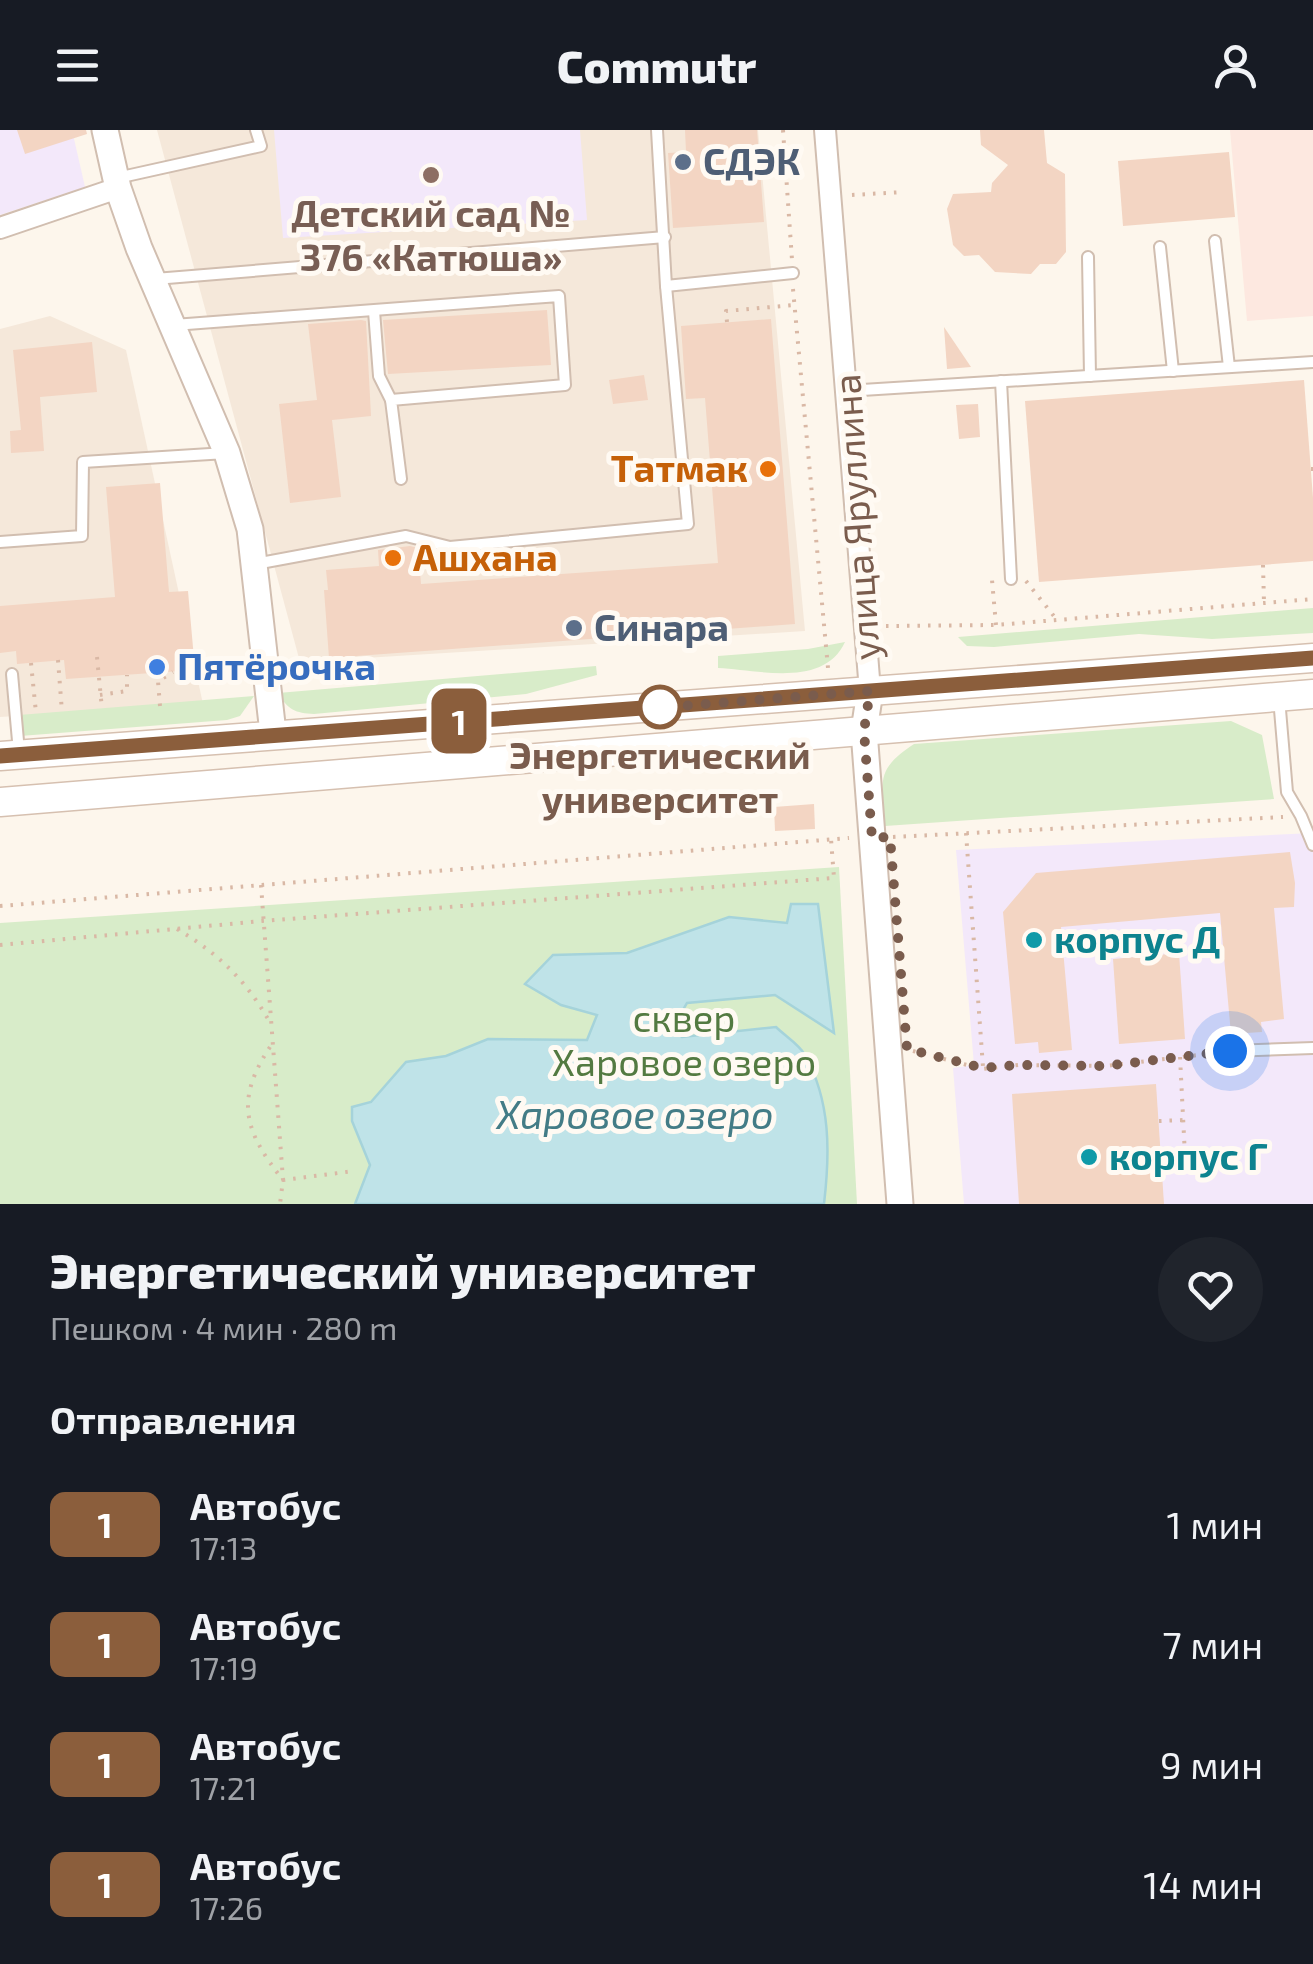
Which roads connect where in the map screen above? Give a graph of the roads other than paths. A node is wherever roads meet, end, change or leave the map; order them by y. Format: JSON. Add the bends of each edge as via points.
{"nodes":[{"id":1,"x":105,"y":130,"type":"edge"},
{"id":2,"x":256,"y":130,"type":"edge"},
{"id":3,"x":657,"y":130,"type":"edge"},
{"id":4,"x":826,"y":130,"type":"edge"},
{"id":5,"x":117,"y":183,"type":"junction"},
{"id":6,"x":0,"y":228,"type":"edge"},
{"id":7,"x":665,"y":237,"type":"junction"},
{"id":8,"x":1215,"y":241,"type":"dead end"},
{"id":9,"x":1160,"y":248,"type":"dead end"},
{"id":10,"x":1088,"y":257,"type":"dead end"},
{"id":11,"x":793,"y":273,"type":"road end"},
{"id":12,"x":154,"y":279,"type":"junction"},
{"id":13,"x":666,"y":286,"type":"junction"},
{"id":14,"x":374,"y":311,"type":"junction"},
{"id":15,"x":172,"y":325,"type":"junction"},
{"id":16,"x":1313,"y":362,"type":"edge"},
{"id":17,"x":1229,"y":367,"type":"junction"},
{"id":18,"x":1173,"y":370,"type":"junction"},
{"id":19,"x":1090,"y":376,"type":"junction"},
{"id":20,"x":1002,"y":381,"type":"junction"},
{"id":21,"x":846,"y":391,"type":"junction"},
{"id":22,"x":391,"y":400,"type":"junction"},
{"id":23,"x":227,"y":453,"type":"junction"},
{"id":24,"x":401,"y":479,"type":"dead end"},
{"id":25,"x":0,"y":542,"type":"edge"},
{"id":26,"x":255,"y":564,"type":"junction"},
{"id":27,"x":1010,"y":579,"type":"dead end"},
{"id":28,"x":1313,"y":658,"type":"edge"},
{"id":29,"x":12,"y":674,"type":"dead end"},
{"id":30,"x":870,"y":691,"type":"junction"},
{"id":31,"x":1313,"y":694,"type":"edge"},
{"id":32,"x":1279,"y":697,"type":"junction"},
{"id":33,"x":864,"y":731,"type":"junction"},
{"id":34,"x":274,"y":734,"type":"junction"},
{"id":35,"x":10,"y":756,"type":"edge"},
{"id":36,"x":0,"y":802,"type":"edge"},
{"id":37,"x":1313,"y":845,"type":"edge"},
{"id":38,"x":1313,"y":1048,"type":"edge"},
{"id":39,"x":1230,"y":1051,"type":"road end"},
{"id":40,"x":900,"y":1204,"type":"edge"}],
"edges":[{"from":1,"to":5,"type":"street"},
{"from":2,"to":5,"type":"lane","via":[[261,146]]},
{"from":3,"to":7,"type":"lane"},
{"from":4,"to":21,"type":"street","name":"улица Яруллина"},
{"from":5,"to":6,"type":"street"},
{"from":5,"to":12,"type":"street"},
{"from":7,"to":12,"type":"lane"},
{"from":7,"to":13,"type":"lane"},
{"from":8,"to":17,"type":"lane"},
{"from":9,"to":18,"type":"lane"},
{"from":10,"to":19,"type":"lane"},
{"from":11,"to":13,"type":"lane"},
{"from":12,"to":15,"type":"street"},
{"from":13,"to":26,"type":"lane","via":[[688,524],[450,548],[406,536]]},
{"from":14,"to":15,"type":"lane"},
{"from":14,"to":22,"type":"lane","via":[[380,376]]},
{"from":14,"to":22,"type":"lane","via":[[559,296],[565,385]]},
{"from":15,"to":23,"type":"street"},
{"from":16,"to":17,"type":"lane"},
{"from":17,"to":18,"type":"lane"},
{"from":18,"to":19,"type":"lane"},
{"from":19,"to":20,"type":"lane"},
{"from":20,"to":21,"type":"lane"},
{"from":20,"to":27,"type":"lane"},
{"from":21,"to":30,"type":"street","name":"улица Яруллина"},
{"from":22,"to":24,"type":"lane"},
{"from":23,"to":25,"type":"lane","via":[[83,462],[82,536]]},
{"from":23,"to":26,"type":"street"},
{"from":26,"to":34,"type":"street"},
{"from":28,"to":30,"type":"main road"},
{"from":29,"to":35,"type":"lane"},
{"from":30,"to":33,"type":"street","name":"улица Яруллина"},
{"from":30,"to":34,"type":"main road"},
{"from":31,"to":32,"type":"main road"},
{"from":32,"to":33,"type":"main road"},
{"from":32,"to":37,"type":"lane","via":[[1287,792]]},
{"from":33,"to":36,"type":"main road"},
{"from":33,"to":40,"type":"street","name":"улица Яруллина"},
{"from":34,"to":35,"type":"main road"},
{"from":38,"to":39,"type":"lane"}]}
